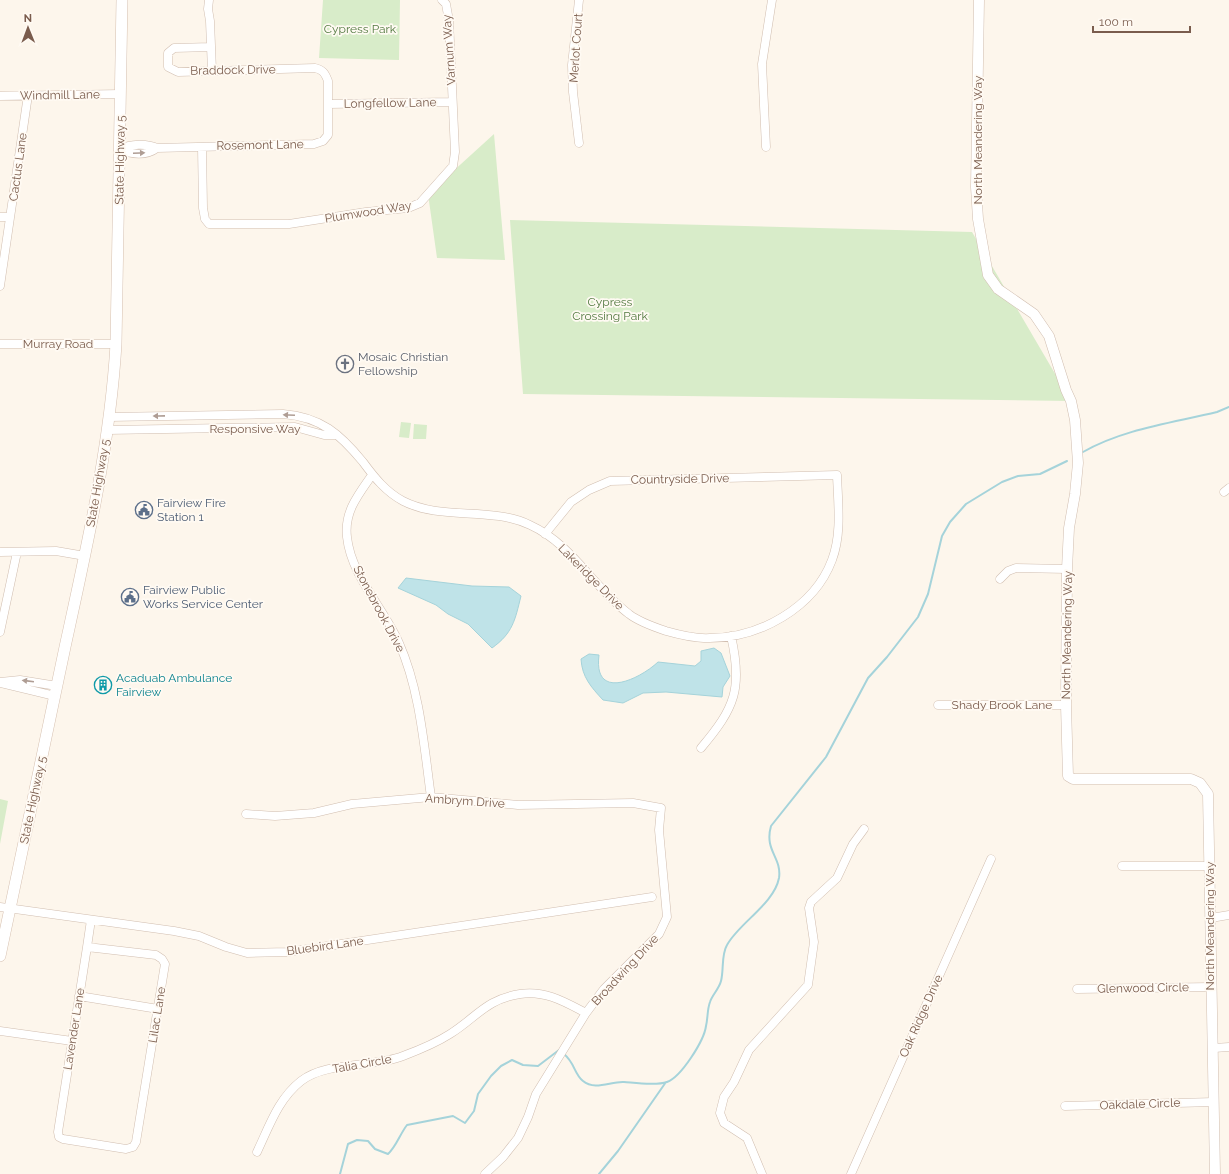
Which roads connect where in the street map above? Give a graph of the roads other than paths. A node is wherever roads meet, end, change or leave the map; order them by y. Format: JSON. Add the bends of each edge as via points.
{"nodes":[{"id":1,"x":122,"y":0,"type":"edge"},
{"id":2,"x":210,"y":0,"type":"edge"},
{"id":3,"x":442,"y":0,"type":"edge"},
{"id":4,"x":579,"y":0,"type":"edge"},
{"id":5,"x":772,"y":0,"type":"edge"},
{"id":6,"x":979,"y":0,"type":"edge"},
{"id":7,"x":211,"y":47,"type":"junction"},
{"id":8,"x":212,"y":71,"type":"junction"},
{"id":9,"x":121,"y":94,"type":"junction"},
{"id":10,"x":28,"y":95,"type":"junction"},
{"id":11,"x":0,"y":96,"type":"edge"},
{"id":12,"x":452,"y":102,"type":"junction"},
{"id":13,"x":328,"y":104,"type":"junction"},
{"id":14,"x":579,"y":143,"type":"dead end"},
{"id":15,"x":202,"y":146,"type":"junction"},
{"id":16,"x":766,"y":147,"type":"dead end"},
{"id":17,"x":120,"y":149,"type":"junction"},
{"id":18,"x":0,"y":217,"type":"edge"},
{"id":19,"x":10,"y":217,"type":"junction"},
{"id":20,"x":0,"y":286,"type":"edge"},
{"id":21,"x":0,"y":344,"type":"edge"},
{"id":22,"x":116,"y":344,"type":"junction"},
{"id":23,"x":109,"y":417,"type":"junction"},
{"id":24,"x":107,"y":430,"type":"junction"},
{"id":25,"x":337,"y":435,"type":"junction"},
{"id":26,"x":372,"y":475,"type":"junction"},
{"id":27,"x":837,"y":475,"type":"joint"},
{"id":28,"x":545,"y":534,"type":"junction"},
{"id":29,"x":0,"y":552,"type":"edge"},
{"id":30,"x":17,"y":552,"type":"junction"},
{"id":31,"x":85,"y":556,"type":"junction"},
{"id":32,"x":1067,"y":569,"type":"junction"},
{"id":33,"x":1000,"y":579,"type":"dead end"},
{"id":34,"x":0,"y":632,"type":"edge"},
{"id":35,"x":731,"y":636,"type":"junction"},
{"id":36,"x":0,"y":682,"type":"edge"},
{"id":37,"x":56,"y":691,"type":"junction"},
{"id":38,"x":938,"y":705,"type":"dead end"},
{"id":39,"x":1066,"y":705,"type":"junction"},
{"id":40,"x":701,"y":748,"type":"dead end"},
{"id":41,"x":431,"y":797,"type":"junction"},
{"id":42,"x":661,"y":808,"type":"joint"},
{"id":43,"x":246,"y":814,"type":"dead end"},
{"id":44,"x":864,"y":829,"type":"dead end"},
{"id":45,"x":991,"y":859,"type":"dead end"},
{"id":46,"x":1122,"y":866,"type":"dead end"},
{"id":47,"x":1210,"y":866,"type":"junction"},
{"id":48,"x":652,"y":897,"type":"dead end"},
{"id":49,"x":5,"y":908,"type":"edge"},
{"id":50,"x":1229,"y":915,"type":"edge"},
{"id":51,"x":1211,"y":918,"type":"junction"},
{"id":52,"x":91,"y":920,"type":"junction"},
{"id":53,"x":87,"y":947,"type":"junction"},
{"id":54,"x":0,"y":956,"type":"edge"},
{"id":55,"x":1210,"y":987,"type":"junction"},
{"id":56,"x":1077,"y":989,"type":"dead end"},
{"id":57,"x":79,"y":996,"type":"junction"},
{"id":58,"x":158,"y":1009,"type":"junction"},
{"id":59,"x":586,"y":1014,"type":"junction"},
{"id":60,"x":0,"y":1031,"type":"edge"},
{"id":61,"x":72,"y":1041,"type":"junction"},
{"id":62,"x":1229,"y":1047,"type":"edge"},
{"id":63,"x":1214,"y":1048,"type":"junction"},
{"id":64,"x":1214,"y":1102,"type":"junction"},
{"id":65,"x":1065,"y":1106,"type":"dead end"},
{"id":66,"x":59,"y":1137,"type":"joint"},
{"id":67,"x":257,"y":1152,"type":"dead end"},
{"id":68,"x":485,"y":1174,"type":"edge"},
{"id":69,"x":762,"y":1174,"type":"edge"},
{"id":70,"x":851,"y":1174,"type":"edge"},
{"id":71,"x":1215,"y":1174,"type":"edge"}],
"edges":[{"from":1,"to":9,"type":"main road","name":"State Highway 5"},
{"from":2,"to":7,"type":"street","via":[[208,9]]},
{"from":3,"to":12,"type":"street","name":"Varnum Way","via":[[446,4],[448,21]]},
{"from":4,"to":14,"type":"street","name":"Merlot Court","via":[[572,65]]},
{"from":5,"to":16,"type":"street","via":[[762,64]]},
{"from":6,"to":32,"type":"street","name":"North Meandering Way","via":[[975,156],[980,233],[988,275],[998,289],[1034,314],[1049,336],[1071,401],[1078,463],[1069,528]]},
{"from":7,"to":8,"type":"street"},
{"from":7,"to":8,"type":"street","name":"Braddock Drive","via":[[174,48],[168,53],[168,66],[178,72]]},
{"from":8,"to":13,"type":"street","name":"Braddock Drive","via":[[315,68],[325,74],[328,81]]},
{"from":9,"to":10,"type":"street","name":"Windmill Lane"},
{"from":9,"to":17,"type":"main road","name":"State Highway 5"},
{"from":10,"to":11,"type":"street","name":"Windmill Lane"},
{"from":10,"to":19,"type":"street","name":"Cactus Lane"},
{"from":12,"to":13,"type":"street","name":"Longfellow Lane"},
{"from":12,"to":15,"type":"street","name":"Plumwood Way","via":[[453,166],[420,203],[408,208],[289,224],[209,224],[203,208]]},
{"from":13,"to":15,"type":"street","name":"Rosemont Lane","via":[[328,135],[323,141],[314,144]]},
{"from":15,"to":17,"type":"street","name":"Rosemont Lane","via":[[157,148],[151,145],[129,145]]},
{"from":17,"to":22,"type":"main road","name":"State Highway 5"},
{"from":18,"to":19,"type":"street"},
{"from":19,"to":20,"type":"street","name":"Cactus Lane"},
{"from":21,"to":22,"type":"street","name":"Murray Road"},
{"from":22,"to":23,"type":"main road","name":"State Highway 5"},
{"from":23,"to":24,"type":"main road","name":"State Highway 5"},
{"from":25,"to":23,"type":"street","name":"Responsive Way","one_way":true,"via":[[327,426],[300,415]]},
{"from":24,"to":25,"type":"street","name":"Responsive Way","via":[[295,427],[324,435]]},
{"from":24,"to":31,"type":"main road","name":"State Highway 5"},
{"from":25,"to":26,"type":"street","name":"Lakeridge Drive"},
{"from":26,"to":28,"type":"street","name":"Lakeridge Drive","via":[[387,491],[402,501],[420,508],[502,515],[530,525]]},
{"from":26,"to":41,"type":"street","name":"Stonebrook Drive","via":[[353,501],[346,521],[349,552],[399,642],[419,716]]},
{"from":27,"to":28,"type":"street","name":"Countryside Drive","via":[[610,481],[588,490],[571,502]]},
{"from":27,"to":35,"type":"street","name":"Lakeridge Drive","via":[[837,544],[831,562],[814,592],[795,609],[764,627]]},
{"from":28,"to":35,"type":"street","name":"Lakeridge Drive","via":[[563,547],[630,615],[653,627],[678,634],[709,639]]},
{"from":29,"to":30,"type":"street"},
{"from":30,"to":31,"type":"street","via":[[56,551]]},
{"from":30,"to":34,"type":"street"},
{"from":31,"to":37,"type":"main road","name":"State Highway 5"},
{"from":32,"to":33,"type":"street","via":[[1016,568],[1008,571]]},
{"from":32,"to":39,"type":"street","name":"North Meandering Way"},
{"from":35,"to":40,"type":"street","via":[[736,659],[737,681],[734,697],[712,736]]},
{"from":36,"to":37,"type":"street","via":[[20,680]]},
{"from":37,"to":49,"type":"main road","name":"State Highway 5"},
{"from":38,"to":39,"type":"street","name":"Shady Brook Lane"},
{"from":39,"to":47,"type":"street","name":"North Meandering Way","via":[[1067,769],[1068,776],[1073,779],[1191,779],[1200,783],[1208,794]]},
{"from":41,"to":42,"type":"street","name":"Ambrym Drive","via":[[518,805],[633,804]]},
{"from":41,"to":43,"type":"street","name":"Ambrym Drive","via":[[352,804],[314,813],[275,816]]},
{"from":42,"to":59,"type":"street","name":"Broadwing Drive","via":[[660,834],[667,918],[659,934],[604,989]]},
{"from":44,"to":69,"type":"street","via":[[852,844],[837,878],[809,908],[814,942],[808,985],[748,1050],[734,1082],[724,1097],[720,1113],[724,1123],[746,1138]]},
{"from":45,"to":70,"type":"street","name":"Oak Ridge Drive"},
{"from":46,"to":47,"type":"street"},
{"from":47,"to":51,"type":"street","name":"North Meandering Way"},
{"from":48,"to":52,"type":"street","name":"Bluebird Lane","via":[[332,946],[266,953],[247,953],[199,936]]},
{"from":49,"to":52,"type":"street","name":"Bluebird Lane"},
{"from":49,"to":54,"type":"main road","name":"State Highway 5"},
{"from":50,"to":51,"type":"street"},
{"from":51,"to":55,"type":"street","name":"North Meandering Way"},
{"from":52,"to":53,"type":"street","name":"Lavender Lane"},
{"from":53,"to":57,"type":"street","name":"Lavender Lane"},
{"from":53,"to":58,"type":"street","name":"Lilac Lane","via":[[156,955],[162,959],[165,964]]},
{"from":55,"to":56,"type":"street","name":"Glenwood Circle"},
{"from":55,"to":63,"type":"street","name":"North Meandering Way"},
{"from":57,"to":58,"type":"street"},
{"from":57,"to":61,"type":"street","name":"Lavender Lane"},
{"from":58,"to":66,"type":"street","name":"Lilac Lane","via":[[133,1148],[126,1149]]},
{"from":59,"to":67,"type":"street","name":"Talia Circle","via":[[558,998],[521,994],[484,1007],[451,1034],[402,1057],[320,1071],[302,1080],[281,1101]]},
{"from":59,"to":68,"type":"street","name":"Broadwing Drive","via":[[536,1094],[518,1138]]},
{"from":60,"to":61,"type":"street"},
{"from":61,"to":66,"type":"street","name":"Lavender Lane"},
{"from":62,"to":63,"type":"street"},
{"from":63,"to":64,"type":"street","name":"North Meandering Way"},
{"from":64,"to":65,"type":"street","name":"Oakdale Circle"},
{"from":64,"to":71,"type":"street","name":"North Meandering Way"}]}
